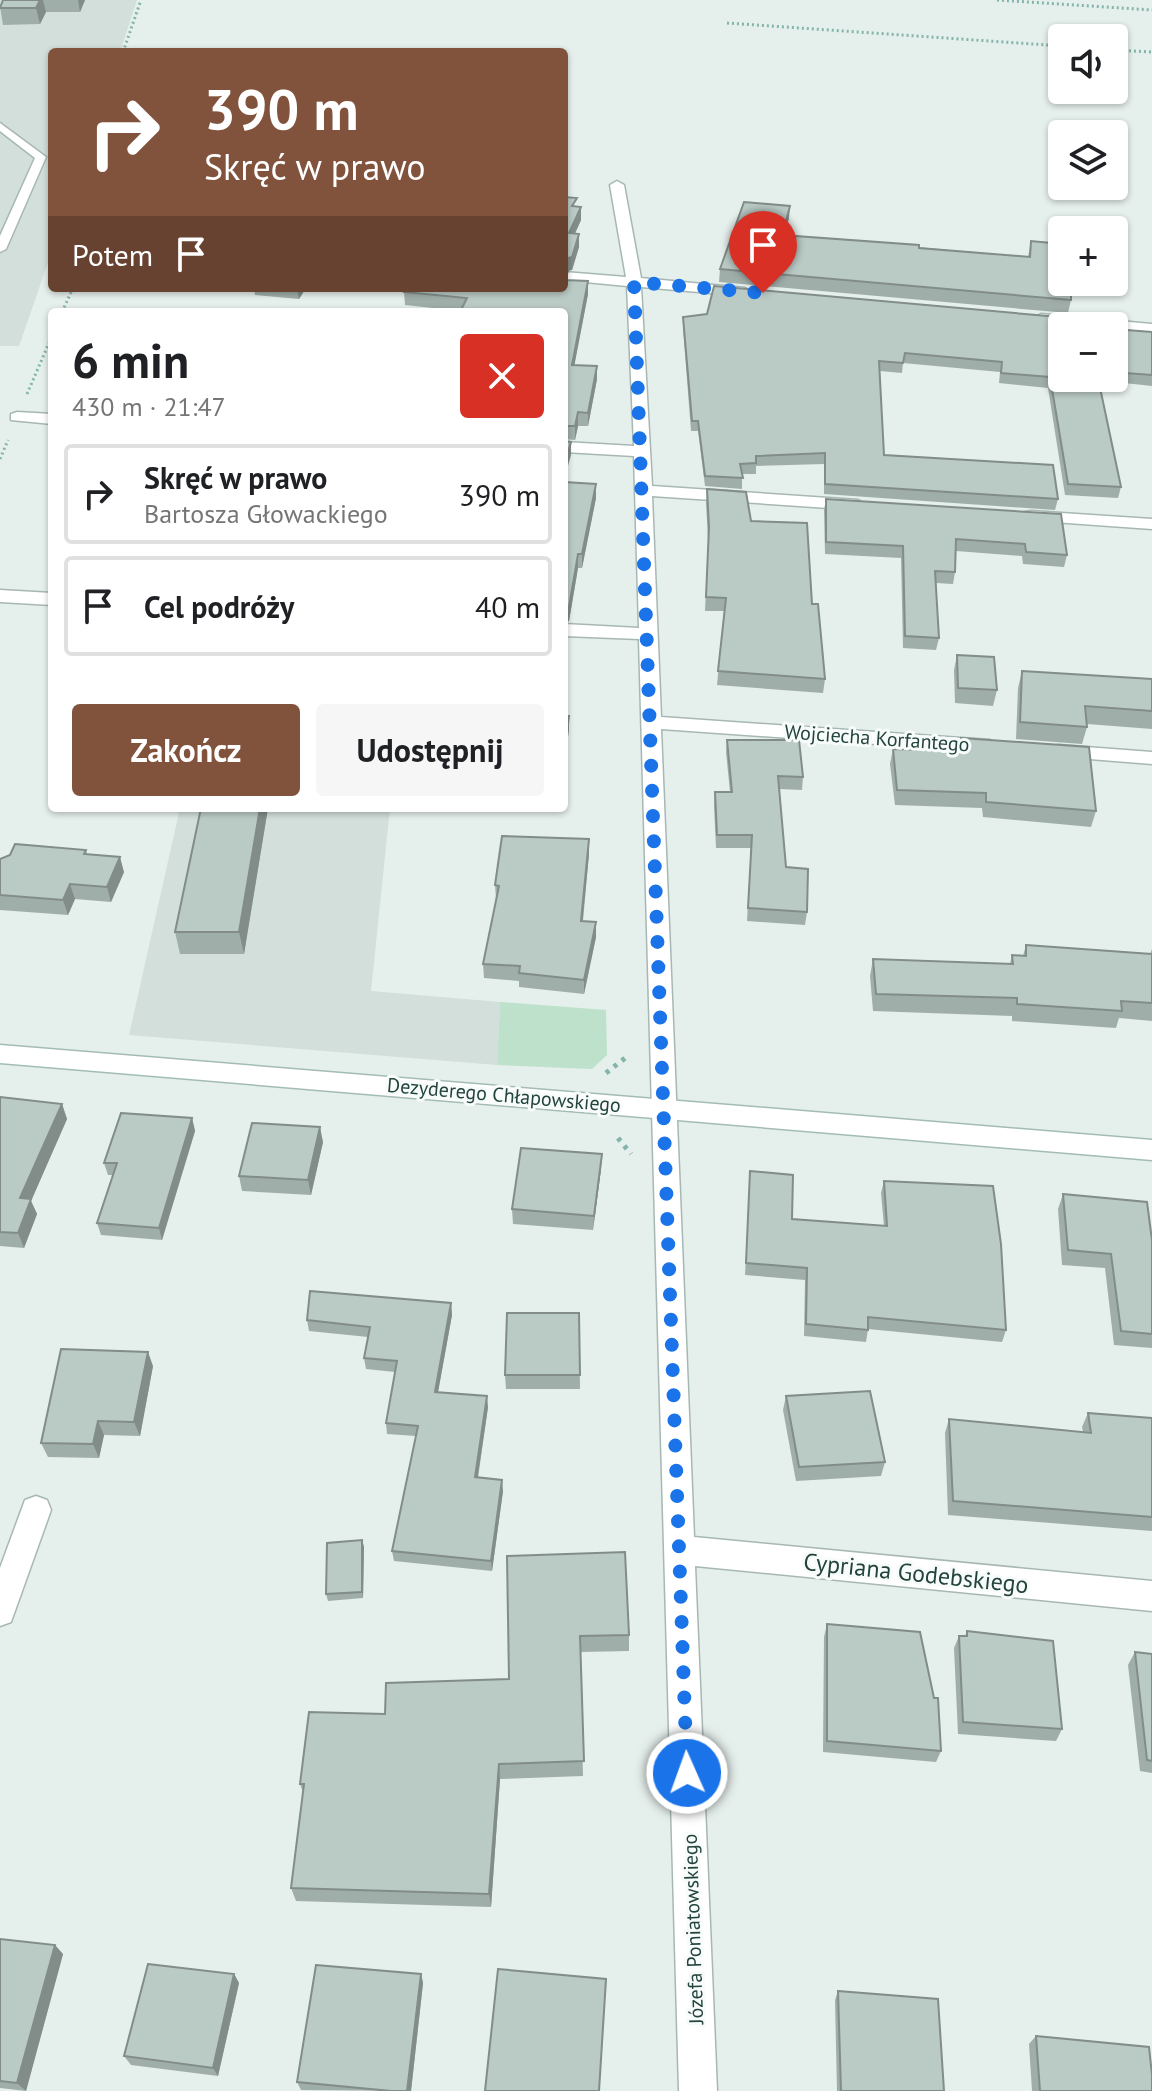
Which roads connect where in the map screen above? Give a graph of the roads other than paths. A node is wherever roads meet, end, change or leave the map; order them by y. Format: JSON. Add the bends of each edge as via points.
{"nodes":[{"id":1,"x":0,"y":126,"type":"edge"},
{"id":2,"x":617,"y":185,"type":"dead end"},
{"id":3,"x":0,"y":249,"type":"edge"},
{"id":4,"x":568,"y":276,"type":"edge"},
{"id":5,"x":634,"y":282,"type":"junction"},
{"id":6,"x":763,"y":293,"type":"edge"},
{"id":7,"x":1018,"y":316,"type":"edge"},
{"id":8,"x":1152,"y":328,"type":"edge"},
{"id":9,"x":17,"y":417,"type":"dead end"},
{"id":10,"x":48,"y":419,"type":"edge"},
{"id":11,"x":568,"y":447,"type":"edge"},
{"id":12,"x":642,"y":452,"type":"junction"},
{"id":13,"x":641,"y":490,"type":"junction"},
{"id":14,"x":881,"y":506,"type":"edge"},
{"id":15,"x":1009,"y":515,"type":"edge"},
{"id":16,"x":1152,"y":524,"type":"edge"},
{"id":17,"x":0,"y":596,"type":"edge"},
{"id":18,"x":48,"y":599,"type":"edge"},
{"id":19,"x":568,"y":630,"type":"edge"},
{"id":20,"x":648,"y":634,"type":"junction"},
{"id":21,"x":650,"y":722,"type":"junction"},
{"id":22,"x":1013,"y":748,"type":"edge"},
{"id":23,"x":1044,"y":750,"type":"edge"},
{"id":24,"x":1152,"y":758,"type":"edge"},
{"id":25,"x":0,"y":1054,"type":"edge"},
{"id":26,"x":664,"y":1108,"type":"junction"},
{"id":27,"x":1152,"y":1150,"type":"edge"},
{"id":28,"x":36,"y":1510,"type":"dead end"},
{"id":29,"x":680,"y":1550,"type":"junction"},
{"id":30,"x":1152,"y":1596,"type":"edge"},
{"id":31,"x":0,"y":1611,"type":"edge"},
{"id":32,"x":698,"y":2091,"type":"edge"}],
"edges":[{"from":1,"to":3,"type":"lane","via":[[41,157]]},
{"from":2,"to":5,"type":"street","name":"Józefa Poniatowskiego"},
{"from":4,"to":5,"type":"street"},
{"from":5,"to":6,"type":"street"},
{"from":5,"to":12,"type":"street","name":"Józefa Poniatowskiego"},
{"from":7,"to":8,"type":"street"},
{"from":9,"to":10,"type":"street"},
{"from":11,"to":12,"type":"street"},
{"from":12,"to":13,"type":"street","name":"Józefa Poniatowskiego"},
{"from":13,"to":14,"type":"street"},
{"from":13,"to":20,"type":"street","name":"Józefa Poniatowskiego"},
{"from":15,"to":16,"type":"street"},
{"from":17,"to":18,"type":"street"},
{"from":19,"to":20,"type":"street"},
{"from":20,"to":21,"type":"street","name":"Józefa Poniatowskiego"},
{"from":21,"to":22,"type":"street","name":"Wojciecha Korfantego"},
{"from":21,"to":26,"type":"street","name":"Józefa Poniatowskiego"},
{"from":23,"to":24,"type":"street"},
{"from":25,"to":26,"type":"street","name":"Dezyderego Chłapowskiego"},
{"from":26,"to":27,"type":"street","name":"Dezyderego Chłapowskiego"},
{"from":26,"to":29,"type":"street","name":"Józefa Poniatowskiego"},
{"from":28,"to":31,"type":"street"},
{"from":29,"to":30,"type":"street","name":"Cypriana Godebskiego"},
{"from":29,"to":32,"type":"street","name":"Józefa Poniatowskiego"}]}
